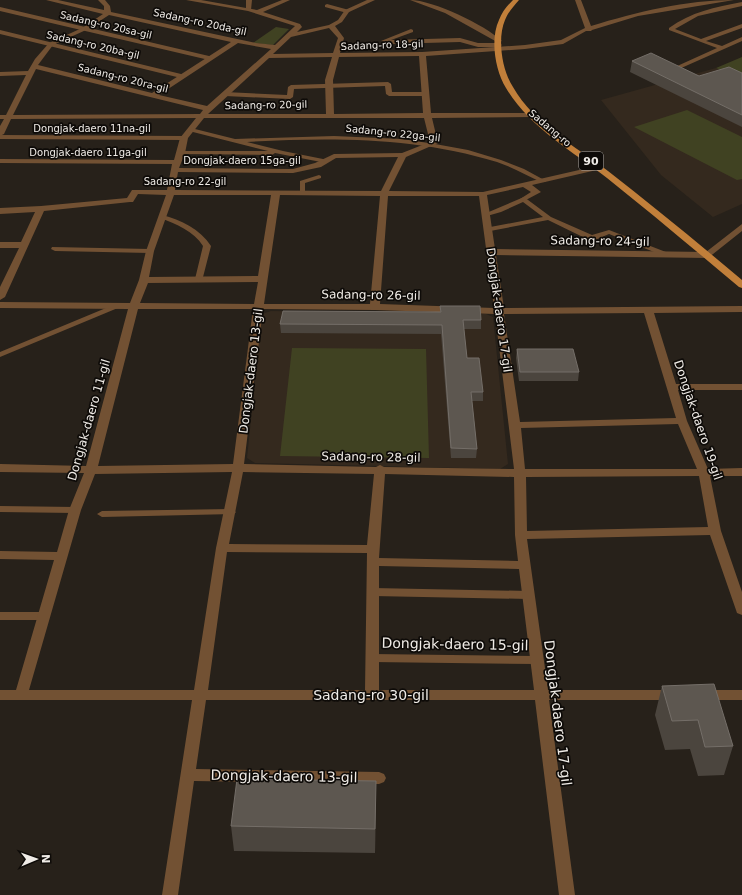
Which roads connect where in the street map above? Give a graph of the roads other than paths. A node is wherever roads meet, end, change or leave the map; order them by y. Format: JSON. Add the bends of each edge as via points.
{"nodes":[{"id":1,"x":49,"y":0,"type":"edge"},
{"id":2,"x":101,"y":0,"type":"edge"},
{"id":3,"x":189,"y":0,"type":"edge"},
{"id":4,"x":249,"y":0,"type":"edge"},
{"id":5,"x":287,"y":0,"type":"edge"},
{"id":6,"x":372,"y":0,"type":"edge"},
{"id":7,"x":417,"y":0,"type":"edge"},
{"id":8,"x":516,"y":0,"type":"edge"},
{"id":9,"x":578,"y":0,"type":"edge"},
{"id":10,"x":702,"y":0,"type":"edge"},
{"id":11,"x":731,"y":0,"type":"edge"},
{"id":12,"x":709,"y":4,"type":"junction"},
{"id":13,"x":742,"y":4,"type":"edge"},
{"id":14,"x":327,"y":6,"type":"dead end"},
{"id":15,"x":0,"y":9,"type":"edge"},
{"id":16,"x":249,"y":9,"type":"junction"},
{"id":17,"x":347,"y":11,"type":"junction"},
{"id":18,"x":258,"y":12,"type":"junction"},
{"id":19,"x":108,"y":13,"type":"junction"},
{"id":20,"x":332,"y":26,"type":"junction"},
{"id":21,"x":742,"y":26,"type":"edge"},
{"id":22,"x":84,"y":29,"type":"junction"},
{"id":23,"x":588,"y":30,"type":"junction"},
{"id":24,"x":411,"y":31,"type":"dead end"},
{"id":25,"x":0,"y":32,"type":"edge"},
{"id":26,"x":288,"y":37,"type":"junction"},
{"id":27,"x":742,"y":39,"type":"edge"},
{"id":28,"x":237,"y":41,"type":"junction"},
{"id":29,"x":701,"y":41,"type":"junction"},
{"id":30,"x":51,"y":44,"type":"junction"},
{"id":31,"x":499,"y":45,"type":"junction"},
{"id":32,"x":276,"y":47,"type":"junction"},
{"id":33,"x":722,"y":48,"type":"junction"},
{"id":34,"x":422,"y":54,"type":"junction"},
{"id":35,"x":266,"y":56,"type":"junction"},
{"id":36,"x":334,"y":57,"type":"junction"},
{"id":37,"x":209,"y":58,"type":"junction"},
{"id":38,"x":34,"y":66,"type":"junction"},
{"id":39,"x":677,"y":68,"type":"edge"},
{"id":40,"x":31,"y":73,"type":"junction"},
{"id":41,"x":0,"y":74,"type":"edge"},
{"id":42,"x":182,"y":76,"type":"junction"},
{"id":43,"x":330,"y":86,"type":"junction"},
{"id":44,"x":225,"y":94,"type":"junction"},
{"id":45,"x":425,"y":94,"type":"junction"},
{"id":46,"x":152,"y":96,"type":"junction"},
{"id":47,"x":204,"y":113,"type":"junction"},
{"id":48,"x":330,"y":114,"type":"junction"},
{"id":49,"x":427,"y":114,"type":"junction"},
{"id":50,"x":532,"y":115,"type":"junction"},
{"id":51,"x":0,"y":116,"type":"edge"},
{"id":52,"x":10,"y":117,"type":"junction"},
{"id":53,"x":0,"y":134,"type":"edge"},
{"id":54,"x":188,"y":134,"type":"junction"},
{"id":55,"x":0,"y":137,"type":"edge"},
{"id":56,"x":235,"y":141,"type":"junction"},
{"id":57,"x":428,"y":145,"type":"junction"},
{"id":58,"x":181,"y":153,"type":"junction"},
{"id":59,"x":283,"y":153,"type":"junction"},
{"id":60,"x":403,"y":155,"type":"junction"},
{"id":61,"x":326,"y":161,"type":"junction"},
{"id":62,"x":0,"y":162,"type":"edge"},
{"id":63,"x":175,"y":166,"type":"junction"},
{"id":64,"x":598,"y":167,"type":"junction"},
{"id":65,"x":293,"y":171,"type":"junction"},
{"id":66,"x":319,"y":177,"type":"dead end"},
{"id":67,"x":543,"y":181,"type":"junction"},
{"id":68,"x":302,"y":182,"type":"junction"},
{"id":69,"x":526,"y":185,"type":"junction"},
{"id":70,"x":171,"y":192,"type":"junction"},
{"id":71,"x":276,"y":192,"type":"junction"},
{"id":72,"x":302,"y":192,"type":"junction"},
{"id":73,"x":384,"y":193,"type":"junction"},
{"id":74,"x":484,"y":194,"type":"junction"},
{"id":75,"x":524,"y":198,"type":"junction"},
{"id":76,"x":41,"y":209,"type":"junction"},
{"id":77,"x":0,"y":211,"type":"edge"},
{"id":78,"x":487,"y":214,"type":"junction"},
{"id":79,"x":162,"y":217,"type":"junction"},
{"id":80,"x":549,"y":218,"type":"junction"},
{"id":81,"x":742,"y":227,"type":"edge"},
{"id":82,"x":488,"y":230,"type":"junction"},
{"id":83,"x":0,"y":245,"type":"edge"},
{"id":84,"x":24,"y":245,"type":"junction"},
{"id":85,"x":55,"y":249,"type":"dead end"},
{"id":86,"x":150,"y":251,"type":"junction"},
{"id":87,"x":492,"y":252,"type":"junction"},
{"id":88,"x":667,"y":254,"type":"junction"},
{"id":89,"x":708,"y":255,"type":"junction"},
{"id":90,"x":199,"y":279,"type":"junction"},
{"id":91,"x":263,"y":279,"type":"junction"},
{"id":92,"x":144,"y":280,"type":"junction"},
{"id":93,"x":742,"y":285,"type":"edge"},
{"id":94,"x":0,"y":297,"type":"edge"},
{"id":95,"x":0,"y":305,"type":"edge"},
{"id":96,"x":121,"y":305,"type":"junction"},
{"id":97,"x":134,"y":306,"type":"junction"},
{"id":98,"x":258,"y":306,"type":"junction"},
{"id":99,"x":375,"y":307,"type":"junction"},
{"id":100,"x":648,"y":309,"type":"junction"},
{"id":101,"x":742,"y":309,"type":"edge"},
{"id":102,"x":499,"y":311,"type":"junction"},
{"id":103,"x":0,"y":354,"type":"edge"},
{"id":104,"x":742,"y":387,"type":"edge"},
{"id":105,"x":673,"y":388,"type":"junction"},
{"id":106,"x":682,"y":421,"type":"junction"},
{"id":107,"x":515,"y":425,"type":"junction"},
{"id":108,"x":0,"y":468,"type":"edge"},
{"id":109,"x":239,"y":468,"type":"junction"},
{"id":110,"x":380,"y":469,"type":"junction"},
{"id":111,"x":92,"y":470,"type":"junction"},
{"id":112,"x":704,"y":472,"type":"junction"},
{"id":113,"x":742,"y":472,"type":"edge"},
{"id":114,"x":520,"y":473,"type":"junction"},
{"id":115,"x":0,"y":509,"type":"edge"},
{"id":116,"x":75,"y":510,"type":"junction"},
{"id":117,"x":231,"y":512,"type":"junction"},
{"id":118,"x":102,"y":514,"type":"dead end"},
{"id":119,"x":715,"y":531,"type":"junction"},
{"id":120,"x":521,"y":535,"type":"junction"},
{"id":121,"x":222,"y":548,"type":"junction"},
{"id":122,"x":373,"y":549,"type":"junction"},
{"id":123,"x":0,"y":555,"type":"edge"},
{"id":124,"x":62,"y":556,"type":"junction"},
{"id":125,"x":373,"y":562,"type":"junction"},
{"id":126,"x":525,"y":565,"type":"junction"},
{"id":127,"x":373,"y":592,"type":"junction"},
{"id":128,"x":528,"y":595,"type":"junction"},
{"id":129,"x":742,"y":610,"type":"edge"},
{"id":130,"x":0,"y":616,"type":"edge"},
{"id":131,"x":44,"y":616,"type":"junction"},
{"id":132,"x":372,"y":658,"type":"junction"},
{"id":133,"x":536,"y":660,"type":"junction"},
{"id":134,"x":0,"y":695,"type":"edge"},
{"id":135,"x":21,"y":695,"type":"junction"},
{"id":136,"x":200,"y":695,"type":"junction"},
{"id":137,"x":372,"y":695,"type":"junction"},
{"id":138,"x":541,"y":695,"type":"junction"},
{"id":139,"x":742,"y":696,"type":"edge"},
{"id":140,"x":188,"y":775,"type":"junction"},
{"id":141,"x":379,"y":778,"type":"dead end"},
{"id":142,"x":170,"y":895,"type":"edge"},
{"id":143,"x":567,"y":895,"type":"edge"}],
"edges":[{"from":1,"to":19,"type":"street","name":"Sadang-ro 20da-gil"},
{"from":2,"to":19,"type":"street","via":[[107,6]]},
{"from":3,"to":16,"type":"street"},
{"from":4,"to":16,"type":"lane"},
{"from":5,"to":18,"type":"street"},
{"from":6,"to":17,"type":"street"},
{"from":7,"to":31,"type":"street","via":[[463,19]]},
{"from":8,"to":31,"type":"main road","name":"Sadang-ro","number":"90","via":[[501,23]]},
{"from":9,"to":23,"type":"street"},
{"from":10,"to":12,"type":"street"},
{"from":11,"to":12,"type":"street","name":"Sadang-ro 18-gil"},
{"from":12,"to":23,"type":"street","name":"Sadang-ro 18-gil","via":[[637,14]]},
{"from":13,"to":29,"type":"lane","via":[[684,18],[671,29]]},
{"from":14,"to":17,"type":"lane"},
{"from":15,"to":22,"type":"lane","name":"Sadang-ro 20sa-gil"},
{"from":16,"to":18,"type":"street"},
{"from":17,"to":20,"type":"street","via":[[340,21]]},
{"from":18,"to":26,"type":"street","via":[[298,25]]},
{"from":19,"to":22,"type":"street"},
{"from":19,"to":28,"type":"street","name":"Sadang-ro 20da-gil"},
{"from":20,"to":26,"type":"street"},
{"from":20,"to":36,"type":"street","via":[[341,38]]},
{"from":21,"to":29,"type":"lane"},
{"from":22,"to":30,"type":"street"},
{"from":22,"to":37,"type":"lane","name":"Sadang-ro 20sa-gil"},
{"from":23,"to":31,"type":"street","name":"Sadang-ro 18-gil","via":[[563,42]]},
{"from":24,"to":31,"type":"lane","via":[[384,41],[460,40]]},
{"from":25,"to":30,"type":"lane","name":"Sadang-ro 20ba-gil"},
{"from":26,"to":32,"type":"street","name":"Dongjak-daero 11-gil"},
{"from":27,"to":33,"type":"lane"},
{"from":28,"to":32,"type":"street","name":"Sadang-ro 20da-gil"},
{"from":28,"to":37,"type":"street"},
{"from":29,"to":33,"type":"lane"},
{"from":30,"to":38,"type":"street"},
{"from":30,"to":42,"type":"lane","name":"Sadang-ro 20ba-gil"},
{"from":31,"to":34,"type":"street","name":"Sadang-ro 18-gil"},
{"from":31,"to":50,"type":"main road","name":"Sadang-ro","number":"90","via":[[504,77]]},
{"from":32,"to":35,"type":"street","name":"Dongjak-daero 11-gil"},
{"from":33,"to":39,"type":"lane"},
{"from":34,"to":36,"type":"street","name":"Sadang-ro 18-gil"},
{"from":34,"to":45,"type":"street"},
{"from":35,"to":36,"type":"street","name":"Sadang-ro 18-gil"},
{"from":35,"to":44,"type":"street","name":"Dongjak-daero 11-gil"},
{"from":36,"to":43,"type":"street"},
{"from":37,"to":42,"type":"street"},
{"from":38,"to":40,"type":"street"},
{"from":38,"to":46,"type":"street","name":"Sadang-ro 20ra-gil"},
{"from":40,"to":41,"type":"street"},
{"from":40,"to":52,"type":"street"},
{"from":42,"to":46,"type":"street"},
{"from":43,"to":44,"type":"lane","via":[[291,87],[290,97]]},
{"from":43,"to":45,"type":"lane","via":[[388,84],[388,94]]},
{"from":43,"to":48,"type":"street"},
{"from":44,"to":47,"type":"street","name":"Dongjak-daero 11-gil"},
{"from":45,"to":49,"type":"street"},
{"from":46,"to":47,"type":"street","name":"Sadang-ro 20ra-gil"},
{"from":47,"to":48,"type":"street","name":"Sadang-ro 20-gil"},
{"from":47,"to":52,"type":"street","name":"Sadang-ro 20-gil"},
{"from":47,"to":54,"type":"street","name":"Dongjak-daero 11-gil"},
{"from":48,"to":49,"type":"street","name":"Sadang-ro 20-gil"},
{"from":49,"to":50,"type":"street","name":"Sadang-ro 20-gil"},
{"from":49,"to":57,"type":"street","via":[[434,143]]},
{"from":50,"to":64,"type":"main road","name":"Sadang-ro","number":"90"},
{"from":51,"to":52,"type":"street","name":"Sadang-ro 20-gil"},
{"from":52,"to":53,"type":"street"},
{"from":54,"to":55,"type":"lane","name":"Dongjak-daero 11na-gil"},
{"from":54,"to":56,"type":"lane","name":"Dongjak-daero 11na-gil"},
{"from":54,"to":58,"type":"street","name":"Dongjak-daero 11-gil"},
{"from":56,"to":57,"type":"lane","name":"Sadang-ro 22ga-gil","via":[[283,137],[335,137]]},
{"from":56,"to":59,"type":"lane","name":"Dongjak-daero 11na-gil"},
{"from":57,"to":60,"type":"street"},
{"from":57,"to":67,"type":"lane","name":"Sadang-ro 22ga-gil","via":[[500,161]]},
{"from":58,"to":59,"type":"lane"},
{"from":58,"to":63,"type":"street","name":"Dongjak-daero 11-gil"},
{"from":59,"to":61,"type":"lane"},
{"from":60,"to":61,"type":"street","name":"Dongjak-daero 15ga-gil","via":[[334,156]]},
{"from":60,"to":73,"type":"street"},
{"from":61,"to":65,"type":"street","name":"Dongjak-daero 15ga-gil"},
{"from":62,"to":63,"type":"street","name":"Dongjak-daero 11ga-gil"},
{"from":63,"to":65,"type":"street","name":"Dongjak-daero 15ga-gil"},
{"from":63,"to":70,"type":"street","name":"Dongjak-daero 11-gil"},
{"from":64,"to":67,"type":"street","name":"Sadang-ro 22-gil"},
{"from":64,"to":89,"type":"main road","name":"Sadang-ro","number":"90"},
{"from":65,"to":68,"type":"lane"},
{"from":66,"to":68,"type":"lane"},
{"from":67,"to":69,"type":"street","name":"Sadang-ro 22-gil"},
{"from":68,"to":72,"type":"lane"},
{"from":69,"to":74,"type":"street","name":"Sadang-ro 22-gil"},
{"from":69,"to":75,"type":"street","via":[[537,192]]},
{"from":70,"to":71,"type":"street","name":"Sadang-ro 22-gil"},
{"from":70,"to":76,"type":"street","name":"Sadang-ro 22-gil","via":[[135,192],[130,200]]},
{"from":70,"to":79,"type":"street","name":"Dongjak-daero 11-gil"},
{"from":71,"to":72,"type":"street","name":"Sadang-ro 22-gil"},
{"from":71,"to":91,"type":"street","name":"Dongjak-daero 13-gil"},
{"from":72,"to":73,"type":"street","name":"Sadang-ro 22-gil"},
{"from":73,"to":74,"type":"street","name":"Sadang-ro 22-gil"},
{"from":73,"to":99,"type":"street"},
{"from":74,"to":78,"type":"street","name":"Dongjak-daero 17-gil"},
{"from":75,"to":78,"type":"lane","via":[[499,211]]},
{"from":75,"to":80,"type":"lane"},
{"from":76,"to":77,"type":"street","name":"Sadang-ro 22-gil"},
{"from":76,"to":84,"type":"street"},
{"from":78,"to":82,"type":"street","name":"Dongjak-daero 17-gil"},
{"from":79,"to":86,"type":"street","name":"Dongjak-daero 11-gil"},
{"from":79,"to":90,"type":"lane","via":[[193,232],[204,241],[206,246]]},
{"from":80,"to":82,"type":"lane"},
{"from":80,"to":88,"type":"lane","via":[[592,238],[609,232]]},
{"from":81,"to":89,"type":"street"},
{"from":82,"to":87,"type":"street","name":"Dongjak-daero 17-gil"},
{"from":83,"to":84,"type":"street"},
{"from":84,"to":94,"type":"street"},
{"from":85,"to":86,"type":"lane"},
{"from":86,"to":92,"type":"street","name":"Dongjak-daero 11-gil"},
{"from":87,"to":88,"type":"street","name":"Sadang-ro 24-gil"},
{"from":87,"to":102,"type":"street","name":"Dongjak-daero 17-gil"},
{"from":88,"to":89,"type":"street","name":"Sadang-ro 24-gil"},
{"from":89,"to":93,"type":"main road","name":"Sadang-ro","number":"90"},
{"from":90,"to":91,"type":"street"},
{"from":90,"to":92,"type":"street"},
{"from":91,"to":98,"type":"street","name":"Dongjak-daero 13-gil"},
{"from":92,"to":97,"type":"street","name":"Dongjak-daero 11-gil"},
{"from":95,"to":96,"type":"street","name":"Sadang-ro 26-gil"},
{"from":96,"to":97,"type":"street","name":"Sadang-ro 26-gil"},
{"from":96,"to":103,"type":"lane"},
{"from":97,"to":98,"type":"street","name":"Sadang-ro 26-gil"},
{"from":97,"to":111,"type":"street","name":"Dongjak-daero 11-gil"},
{"from":98,"to":99,"type":"street","name":"Sadang-ro 26-gil"},
{"from":98,"to":109,"type":"street","name":"Dongjak-daero 13-gil"},
{"from":99,"to":102,"type":"street","name":"Sadang-ro 26-gil"},
{"from":100,"to":101,"type":"street","name":"Sadang-ro 26-gil"},
{"from":100,"to":102,"type":"street","name":"Sadang-ro 26-gil"},
{"from":100,"to":105,"type":"street","name":"Dongjak-daero 19-gil"},
{"from":102,"to":107,"type":"street","name":"Dongjak-daero 17-gil"},
{"from":104,"to":105,"type":"street"},
{"from":105,"to":106,"type":"street","name":"Dongjak-daero 19-gil"},
{"from":106,"to":107,"type":"street"},
{"from":106,"to":112,"type":"street","name":"Dongjak-daero 19-gil"},
{"from":107,"to":114,"type":"street","name":"Dongjak-daero 17-gil"},
{"from":108,"to":111,"type":"street","name":"Sadang-ro 28-gil"},
{"from":109,"to":110,"type":"street","name":"Sadang-ro 28-gil"},
{"from":109,"to":111,"type":"street","name":"Sadang-ro 28-gil"},
{"from":109,"to":117,"type":"street","name":"Dongjak-daero 13-gil"},
{"from":110,"to":114,"type":"street","name":"Sadang-ro 28-gil"},
{"from":110,"to":122,"type":"street","name":"Dongjak-daero 15-gil"},
{"from":111,"to":116,"type":"street","name":"Dongjak-daero 11-gil"},
{"from":112,"to":113,"type":"street","name":"Sadang-ro 28-gil"},
{"from":112,"to":114,"type":"street","name":"Sadang-ro 28-gil"},
{"from":112,"to":119,"type":"street","name":"Dongjak-daero 19-gil"},
{"from":114,"to":120,"type":"street","name":"Dongjak-daero 17-gil"},
{"from":115,"to":116,"type":"lane"},
{"from":116,"to":124,"type":"street","name":"Dongjak-daero 11-gil"},
{"from":117,"to":118,"type":"lane"},
{"from":117,"to":121,"type":"street","name":"Dongjak-daero 13-gil"},
{"from":119,"to":120,"type":"street"},
{"from":119,"to":129,"type":"street","name":"Dongjak-daero 19-gil"},
{"from":120,"to":126,"type":"street","name":"Dongjak-daero 17-gil"},
{"from":121,"to":122,"type":"street"},
{"from":121,"to":136,"type":"street","name":"Dongjak-daero 13-gil"},
{"from":122,"to":125,"type":"street","name":"Dongjak-daero 15-gil"},
{"from":123,"to":124,"type":"street"},
{"from":124,"to":131,"type":"street","name":"Dongjak-daero 11-gil"},
{"from":125,"to":126,"type":"street"},
{"from":125,"to":127,"type":"street","name":"Dongjak-daero 15-gil"},
{"from":126,"to":128,"type":"street","name":"Dongjak-daero 17-gil"},
{"from":127,"to":128,"type":"lane"},
{"from":127,"to":132,"type":"street","name":"Dongjak-daero 15-gil"},
{"from":128,"to":133,"type":"street","name":"Dongjak-daero 17-gil"},
{"from":130,"to":131,"type":"lane"},
{"from":131,"to":135,"type":"street","name":"Dongjak-daero 11-gil"},
{"from":132,"to":133,"type":"lane","name":"Dongjak-daero 15-gil"},
{"from":132,"to":137,"type":"street","name":"Dongjak-daero 15-gil"},
{"from":133,"to":138,"type":"street","name":"Dongjak-daero 17-gil"},
{"from":134,"to":135,"type":"street","name":"Sadang-ro 30-gil"},
{"from":135,"to":136,"type":"street","name":"Sadang-ro 30-gil"},
{"from":136,"to":137,"type":"street","name":"Sadang-ro 30-gil"},
{"from":136,"to":140,"type":"street","name":"Dongjak-daero 13-gil"},
{"from":137,"to":138,"type":"street","name":"Sadang-ro 30-gil"},
{"from":138,"to":139,"type":"street","name":"Sadang-ro 30-gil"},
{"from":138,"to":143,"type":"street","name":"Dongjak-daero 17-gil"},
{"from":140,"to":141,"type":"street","name":"Dongjak-daero 13-gil"},
{"from":140,"to":142,"type":"street","name":"Dongjak-daero 13-gil"}]}
